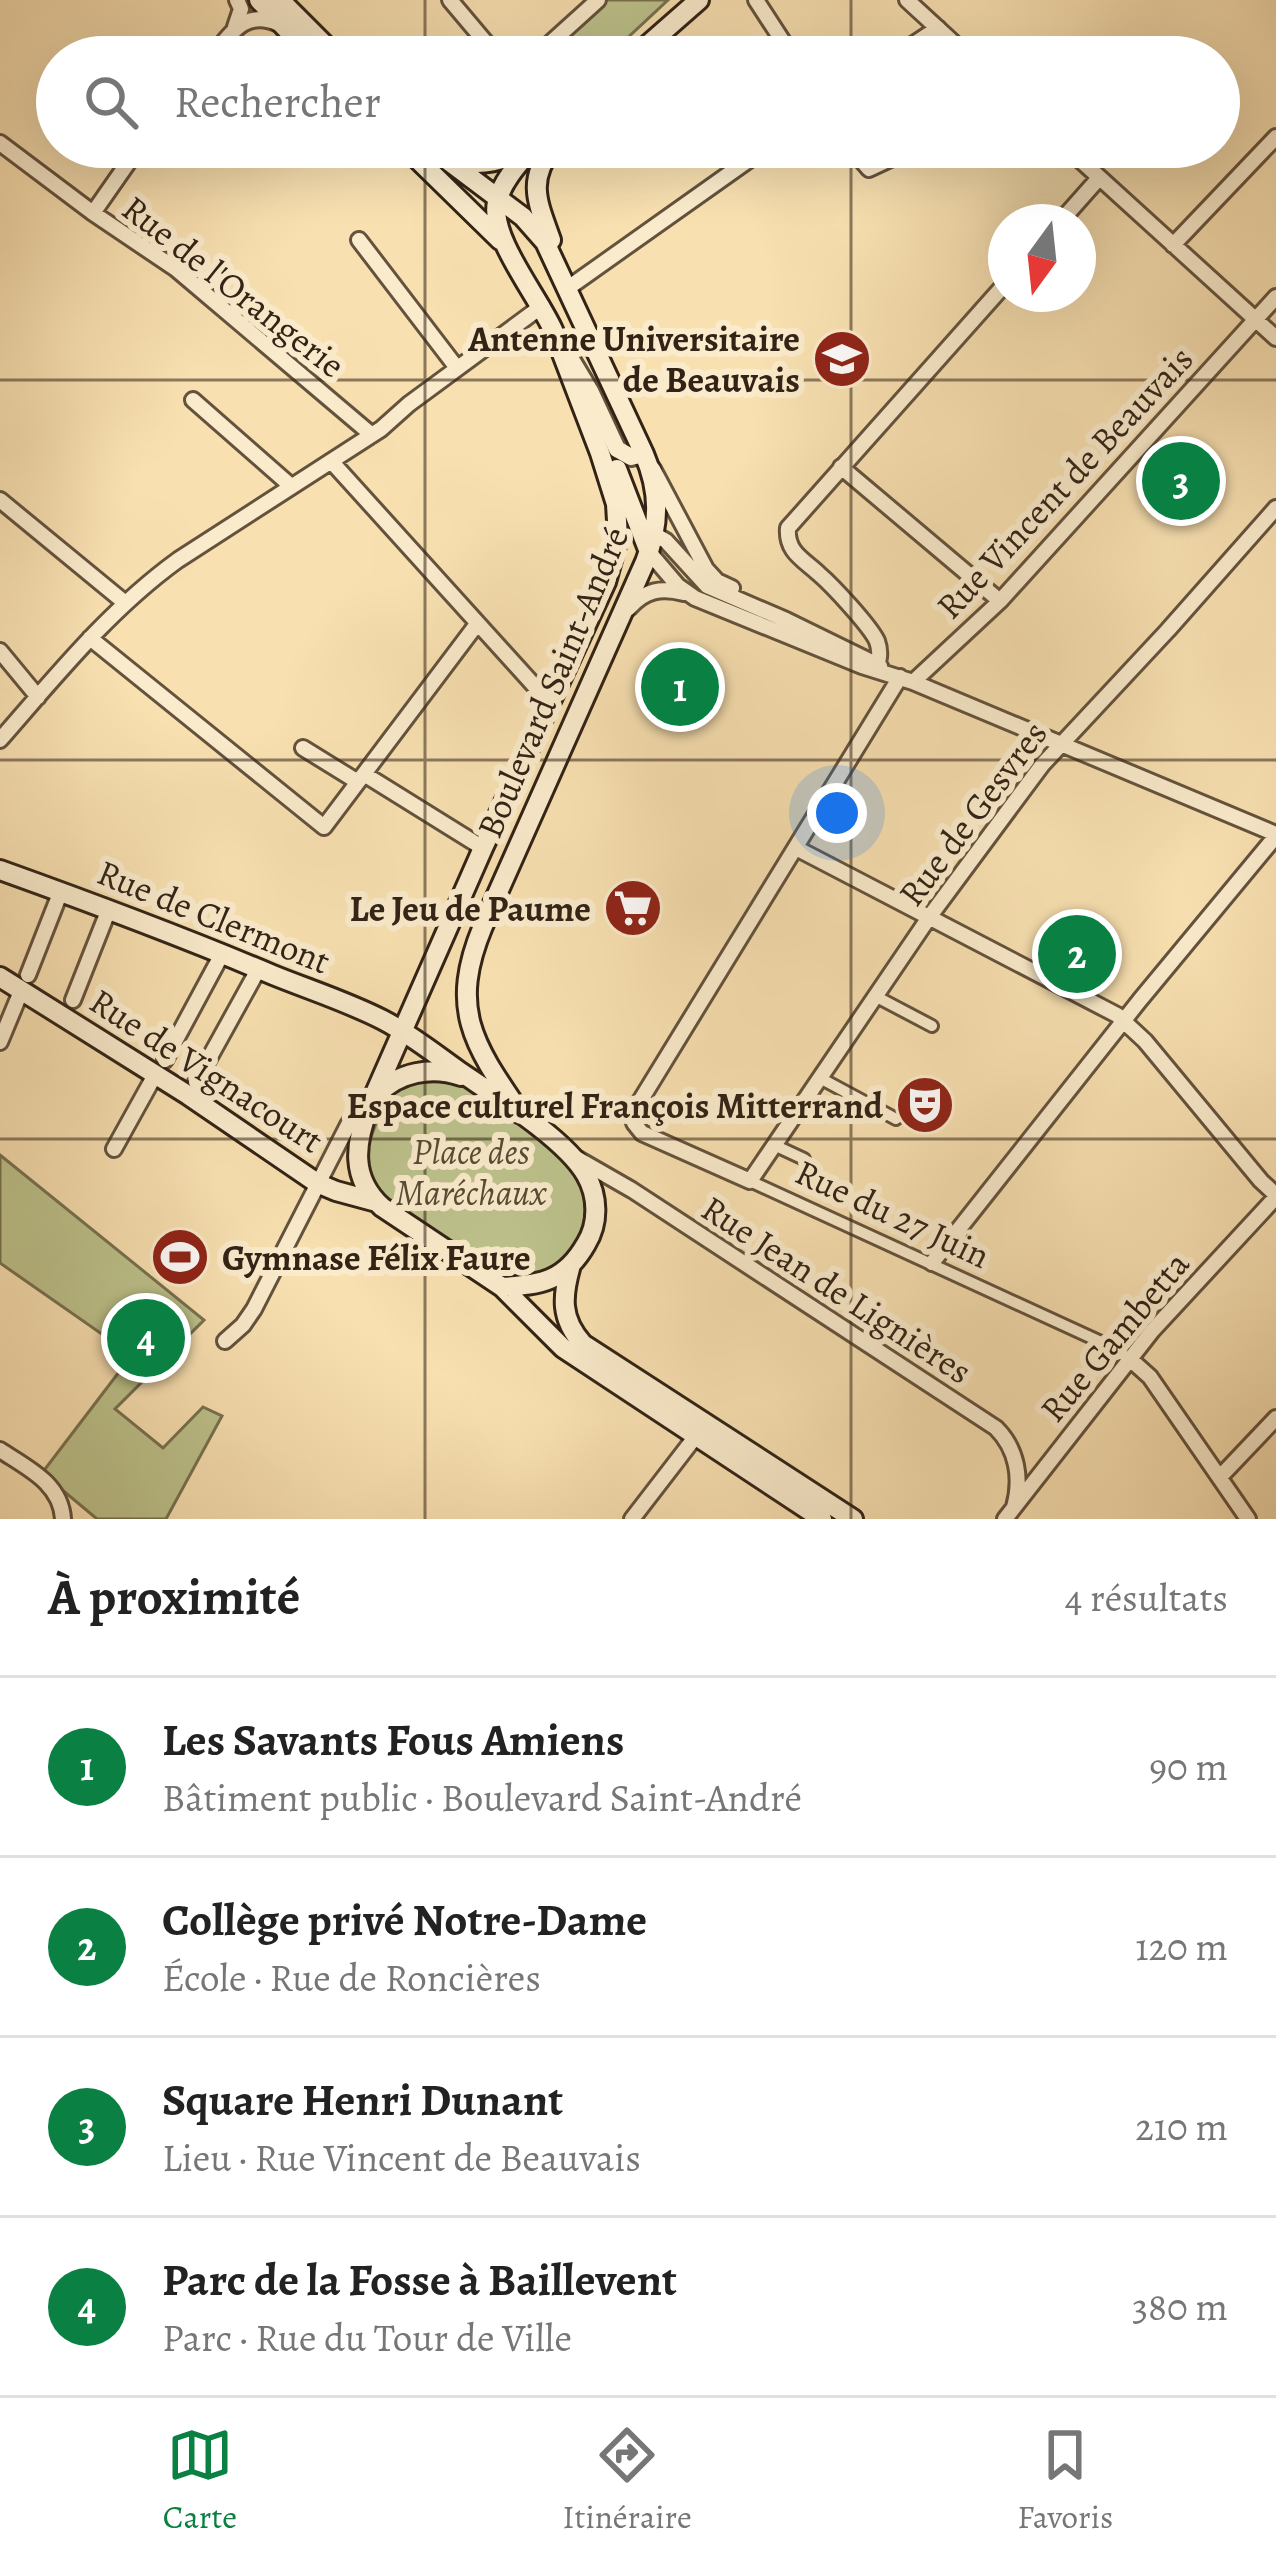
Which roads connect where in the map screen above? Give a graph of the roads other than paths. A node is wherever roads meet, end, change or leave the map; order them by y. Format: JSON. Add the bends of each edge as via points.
{"nodes":[{"id":1,"x":238,"y":0,"type":"edge"},
{"id":2,"x":259,"y":0,"type":"edge"},
{"id":3,"x":280,"y":0,"type":"edge"},
{"id":4,"x":450,"y":0,"type":"edge"},
{"id":5,"x":598,"y":0,"type":"edge"},
{"id":6,"x":699,"y":0,"type":"edge"},
{"id":7,"x":714,"y":0,"type":"edge"},
{"id":8,"x":756,"y":0,"type":"edge"},
{"id":9,"x":907,"y":0,"type":"edge"},
{"id":10,"x":281,"y":26,"type":"junction"},
{"id":11,"x":938,"y":28,"type":"junction"},
{"id":12,"x":232,"y":32,"type":"junction"},
{"id":13,"x":229,"y":36,"type":"edge"},
{"id":14,"x":291,"y":36,"type":"edge"},
{"id":15,"x":316,"y":36,"type":"edge"},
{"id":16,"x":480,"y":36,"type":"edge"},
{"id":17,"x":558,"y":36,"type":"edge"},
{"id":18,"x":658,"y":36,"type":"edge"},
{"id":19,"x":673,"y":36,"type":"edge"},
{"id":20,"x":779,"y":36,"type":"edge"},
{"id":21,"x":926,"y":36,"type":"edge"},
{"id":22,"x":947,"y":36,"type":"edge"},
{"id":23,"x":1276,"y":137,"type":"edge"},
{"id":24,"x":0,"y":143,"type":"edge"},
{"id":25,"x":124,"y":168,"type":"edge"},
{"id":26,"x":426,"y":168,"type":"edge"},
{"id":27,"x":458,"y":168,"type":"edge"},
{"id":28,"x":516,"y":168,"type":"edge"},
{"id":29,"x":541,"y":168,"type":"edge"},
{"id":30,"x":737,"y":168,"type":"edge"},
{"id":31,"x":1088,"y":168,"type":"edge"},
{"id":32,"x":1099,"y":178,"type":"junction"},
{"id":33,"x":499,"y":197,"type":"junction"},
{"id":34,"x":1076,"y":204,"type":"edge"},
{"id":35,"x":93,"y":213,"type":"junction"},
{"id":36,"x":359,"y":240,"type":"dead end"},
{"id":37,"x":1173,"y":245,"type":"junction"},
{"id":38,"x":507,"y":248,"type":"junction"},
{"id":39,"x":559,"y":268,"type":"junction"},
{"id":40,"x":568,"y":288,"type":"junction"},
{"id":41,"x":1276,"y":297,"type":"edge"},
{"id":42,"x":988,"y":304,"type":"edge"},
{"id":43,"x":542,"y":306,"type":"junction"},
{"id":44,"x":1255,"y":320,"type":"junction"},
{"id":45,"x":553,"y":330,"type":"junction"},
{"id":46,"x":1276,"y":338,"type":"edge"},
{"id":47,"x":457,"y":368,"type":"junction"},
{"id":48,"x":193,"y":400,"type":"dead end"},
{"id":49,"x":581,"y":401,"type":"junction"},
{"id":50,"x":372,"y":435,"type":"junction"},
{"id":51,"x":644,"y":454,"type":"junction"},
{"id":52,"x":331,"y":461,"type":"junction"},
{"id":53,"x":841,"y":467,"type":"junction"},
{"id":54,"x":291,"y":486,"type":"junction"},
{"id":55,"x":0,"y":500,"type":"edge"},
{"id":56,"x":1276,"y":508,"type":"edge"},
{"id":57,"x":648,"y":539,"type":"junction"},
{"id":58,"x":616,"y":550,"type":"junction"},
{"id":59,"x":695,"y":598,"type":"junction"},
{"id":60,"x":1000,"y":601,"type":"junction"},
{"id":61,"x":124,"y":602,"type":"junction"},
{"id":62,"x":777,"y":616,"type":"junction"},
{"id":63,"x":477,"y":625,"type":"junction"},
{"id":64,"x":612,"y":632,"type":"junction"},
{"id":65,"x":90,"y":638,"type":"junction"},
{"id":66,"x":0,"y":651,"type":"edge"},
{"id":67,"x":877,"y":667,"type":"junction"},
{"id":68,"x":906,"y":680,"type":"junction"},
{"id":69,"x":38,"y":697,"type":"junction"},
{"id":70,"x":549,"y":702,"type":"junction"},
{"id":71,"x":0,"y":740,"type":"edge"},
{"id":72,"x":1060,"y":744,"type":"junction"},
{"id":73,"x":303,"y":748,"type":"dead end"},
{"id":74,"x":361,"y":778,"type":"junction"},
{"id":75,"x":1276,"y":835,"type":"edge"},
{"id":76,"x":483,"y":848,"type":"junction"},
{"id":77,"x":796,"y":848,"type":"junction"},
{"id":78,"x":0,"y":870,"type":"edge"},
{"id":79,"x":62,"y":891,"type":"junction"},
{"id":80,"x":109,"y":910,"type":"junction"},
{"id":81,"x":929,"y":916,"type":"junction"},
{"id":82,"x":222,"y":954,"type":"junction"},
{"id":83,"x":259,"y":968,"type":"junction"},
{"id":84,"x":0,"y":976,"type":"edge"},
{"id":85,"x":25,"y":982,"type":"junction"},
{"id":86,"x":875,"y":996,"type":"junction"},
{"id":87,"x":73,"y":1000,"type":"dead end"},
{"id":88,"x":1124,"y":1020,"type":"junction"},
{"id":89,"x":932,"y":1026,"type":"dead end"},
{"id":90,"x":402,"y":1031,"type":"junction"},
{"id":91,"x":0,"y":1042,"type":"edge"},
{"id":92,"x":160,"y":1067,"type":"junction"},
{"id":93,"x":820,"y":1078,"type":"junction"},
{"id":94,"x":471,"y":1079,"type":"junction"},
{"id":95,"x":196,"y":1082,"type":"dead end"},
{"id":96,"x":380,"y":1082,"type":"junction"},
{"id":97,"x":369,"y":1107,"type":"junction"},
{"id":98,"x":520,"y":1114,"type":"junction"},
{"id":99,"x":896,"y":1119,"type":"dead end"},
{"id":100,"x":634,"y":1120,"type":"joint"},
{"id":101,"x":774,"y":1145,"type":"junction"},
{"id":102,"x":114,"y":1149,"type":"dead end"},
{"id":103,"x":572,"y":1156,"type":"junction"},
{"id":104,"x":804,"y":1159,"type":"dead end"},
{"id":105,"x":750,"y":1181,"type":"junction"},
{"id":106,"x":317,"y":1183,"type":"junction"},
{"id":107,"x":1276,"y":1196,"type":"edge"},
{"id":108,"x":382,"y":1207,"type":"junction"},
{"id":109,"x":932,"y":1263,"type":"junction"},
{"id":110,"x":571,"y":1265,"type":"junction"},
{"id":111,"x":502,"y":1287,"type":"junction"},
{"id":112,"x":225,"y":1341,"type":"dead end"},
{"id":113,"x":1130,"y":1359,"type":"junction"},
{"id":114,"x":1276,"y":1418,"type":"edge"},
{"id":115,"x":696,"y":1436,"type":"junction"},
{"id":116,"x":0,"y":1450,"type":"edge"},
{"id":117,"x":1220,"y":1477,"type":"junction"},
{"id":118,"x":1009,"y":1513,"type":"edge"},
{"id":119,"x":63,"y":1519,"type":"edge"},
{"id":120,"x":632,"y":1519,"type":"edge"},
{"id":121,"x":822,"y":1519,"type":"edge"},
{"id":122,"x":853,"y":1519,"type":"edge"},
{"id":123,"x":1248,"y":1519,"type":"edge"}],
"edges":[{"from":1,"to":12,"type":"street"},
{"from":2,"to":10,"type":"main road"},
{"from":3,"to":15,"type":"main road"},
{"from":4,"to":16,"type":"street"},
{"from":5,"to":17,"type":"street"},
{"from":6,"to":18,"type":"main road"},
{"from":7,"to":19,"type":"main road"},
{"from":8,"to":20,"type":"street"},
{"from":9,"to":11,"type":"street"},
{"from":10,"to":12,"type":"street","via":[[253,19]]},
{"from":10,"to":14,"type":"main road"},
{"from":11,"to":21,"type":"street"},
{"from":11,"to":22,"type":"street"},
{"from":12,"to":13,"type":"street"},
{"from":23,"to":37,"type":"street"},
{"from":24,"to":35,"type":"street","name":"Rue de l'Orangerie"},
{"from":25,"to":35,"type":"street"},
{"from":26,"to":38,"type":"main road"},
{"from":27,"to":33,"type":"main road","name":"Boulevard Saint-André"},
{"from":28,"to":33,"type":"main road"},
{"from":29,"to":39,"type":"main road","via":[[539,208]]},
{"from":30,"to":40,"type":"street"},
{"from":31,"to":32,"type":"street"},
{"from":32,"to":34,"type":"street"},
{"from":32,"to":37,"type":"street"},
{"from":33,"to":38,"type":"main road","via":[[496,224]]},
{"from":33,"to":39,"type":"main road","name":"Boulevard Saint-André","via":[[538,232]]},
{"from":35,"to":50,"type":"street","name":"Rue de l'Orangerie","via":[[176,269]]},
{"from":36,"to":47,"type":"street"},
{"from":37,"to":44,"type":"street"},
{"from":38,"to":43,"type":"main road","name":"Boulevard Saint-André"},
{"from":39,"to":40,"type":"main road","name":"Boulevard Saint-André"},
{"from":40,"to":43,"type":"main road"},
{"from":40,"to":51,"type":"main road","name":"Boulevard Saint-André"},
{"from":41,"to":44,"type":"street","name":"Rue Vincent de Beauvais"},
{"from":42,"to":53,"type":"street"},
{"from":43,"to":45,"type":"main road","name":"Boulevard Saint-André"},
{"from":43,"to":47,"type":"street"},
{"from":44,"to":46,"type":"street"},
{"from":44,"to":60,"type":"street","name":"Rue Vincent de Beauvais"},
{"from":45,"to":49,"type":"main road","name":"Boulevard Saint-André"},
{"from":45,"to":51,"type":"street","via":[[617,449]]},
{"from":47,"to":50,"type":"street"},
{"from":48,"to":54,"type":"street"},
{"from":49,"to":57,"type":"main road"},
{"from":49,"to":58,"type":"main road","name":"Boulevard Saint-André","via":[[614,495]]},
{"from":50,"to":52,"type":"street"},
{"from":51,"to":57,"type":"main road","name":"Boulevard Saint-André","via":[[657,508]]},
{"from":51,"to":62,"type":"street","via":[[711,575]]},
{"from":52,"to":54,"type":"street"},
{"from":52,"to":63,"type":"street"},
{"from":53,"to":60,"type":"street"},
{"from":53,"to":67,"type":"street","via":[[787,533],[791,548],[872,632]]},
{"from":54,"to":61,"type":"street"},
{"from":55,"to":61,"type":"street"},
{"from":56,"to":72,"type":"street","name":"Rue de Gesvres"},
{"from":57,"to":58,"type":"main road","via":[[627,538]]},
{"from":57,"to":59,"type":"street"},
{"from":57,"to":62,"type":"street","via":[[666,542],[707,586]]},
{"from":57,"to":64,"type":"main road","name":"Boulevard Saint-André"},
{"from":58,"to":70,"type":"main road","name":"Boulevard Saint-André"},
{"from":59,"to":64,"type":"street","via":[[647,593]]},
{"from":59,"to":67,"type":"street"},
{"from":60,"to":68,"type":"street","name":"Rue Vincent de Beauvais"},
{"from":61,"to":65,"type":"street"},
{"from":62,"to":67,"type":"street"},
{"from":63,"to":70,"type":"street"},
{"from":63,"to":74,"type":"street"},
{"from":64,"to":98,"type":"main road","name":"Boulevard Saint-André","via":[[466,982],[472,1035]]},
{"from":65,"to":69,"type":"street"},
{"from":65,"to":74,"type":"street","via":[[324,827]]},
{"from":66,"to":69,"type":"street"},
{"from":67,"to":68,"type":"street"},
{"from":68,"to":72,"type":"street"},
{"from":68,"to":77,"type":"street","name":"Rue Vincent de Beauvais"},
{"from":69,"to":71,"type":"street"},
{"from":70,"to":76,"type":"main road","name":"Boulevard Saint-André"},
{"from":72,"to":75,"type":"street"},
{"from":72,"to":81,"type":"street","name":"Rue de Gesvres"},
{"from":73,"to":74,"type":"street"},
{"from":74,"to":76,"type":"street"},
{"from":75,"to":88,"type":"street"},
{"from":76,"to":90,"type":"main road","name":"Boulevard Saint-André"},
{"from":77,"to":81,"type":"street"},
{"from":77,"to":100,"type":"street","name":"Rue Vincent de Beauvais"},
{"from":78,"to":79,"type":"main road","name":"Rue de Clermont"},
{"from":79,"to":80,"type":"main road","name":"Rue de Clermont"},
{"from":79,"to":85,"type":"street"},
{"from":80,"to":82,"type":"main road","name":"Rue de Clermont"},
{"from":80,"to":87,"type":"street"},
{"from":81,"to":86,"type":"street","name":"Rue de Gesvres"},
{"from":81,"to":88,"type":"street"},
{"from":82,"to":83,"type":"main road","name":"Rue de Clermont"},
{"from":82,"to":92,"type":"street"},
{"from":83,"to":90,"type":"main road","name":"Rue de Clermont"},
{"from":83,"to":95,"type":"street"},
{"from":84,"to":85,"type":"main road","name":"Rue de Vignacourt"},
{"from":85,"to":91,"type":"street"},
{"from":85,"to":92,"type":"main road","name":"Rue de Vignacourt"},
{"from":86,"to":89,"type":"street"},
{"from":86,"to":93,"type":"street","name":"Rue de Gesvres"},
{"from":88,"to":107,"type":"street"},
{"from":88,"to":109,"type":"street"},
{"from":90,"to":94,"type":"main road","name":"Rue de Clermont"},
{"from":90,"to":96,"type":"main road","name":"Boulevard Saint-André"},
{"from":92,"to":102,"type":"street"},
{"from":92,"to":106,"type":"main road","name":"Rue de Vignacourt"},
{"from":93,"to":99,"type":"street"},
{"from":93,"to":101,"type":"street","name":"Rue de Gesvres"},
{"from":94,"to":97,"type":"main road","via":[[442,1071],[405,1076]]},
{"from":94,"to":98,"type":"main road"},
{"from":96,"to":97,"type":"main road","name":"Boulevard Saint-André"},
{"from":96,"to":106,"type":"street"},
{"from":97,"to":108,"type":"main road","via":[[358,1166]]},
{"from":98,"to":103,"type":"main road"},
{"from":100,"to":105,"type":"street","name":"Rue du 27 Juin","via":[[642,1133]]},
{"from":101,"to":104,"type":"street"},
{"from":101,"to":105,"type":"street","name":"Rue de Gesvres"},
{"from":103,"to":110,"type":"main road","via":[[596,1205],[590,1237]]},
{"from":103,"to":118,"type":"street","name":"Rue Jean de Lignières","via":[[995,1428],[1016,1462]]},
{"from":105,"to":109,"type":"street","name":"Rue du 27 Juin"},
{"from":106,"to":108,"type":"main road","name":"Rue de Vignacourt"},
{"from":106,"to":112,"type":"street","via":[[254,1309]]},
{"from":107,"to":113,"type":"street","name":"Rue Gambetta"},
{"from":108,"to":111,"type":"main road"},
{"from":109,"to":113,"type":"street","name":"Rue du 27 Juin"},
{"from":110,"to":111,"type":"main road","via":[[539,1284]]},
{"from":110,"to":122,"type":"main road","via":[[565,1315],[583,1344]]},
{"from":111,"to":115,"type":"main road","via":[[553,1340]]},
{"from":113,"to":117,"type":"street"},
{"from":113,"to":118,"type":"street","name":"Rue Gambetta"},
{"from":114,"to":117,"type":"street"},
{"from":115,"to":120,"type":"street"},
{"from":115,"to":121,"type":"main road"},
{"from":116,"to":119,"type":"street","via":[[58,1495]]},
{"from":117,"to":123,"type":"street"}]}
